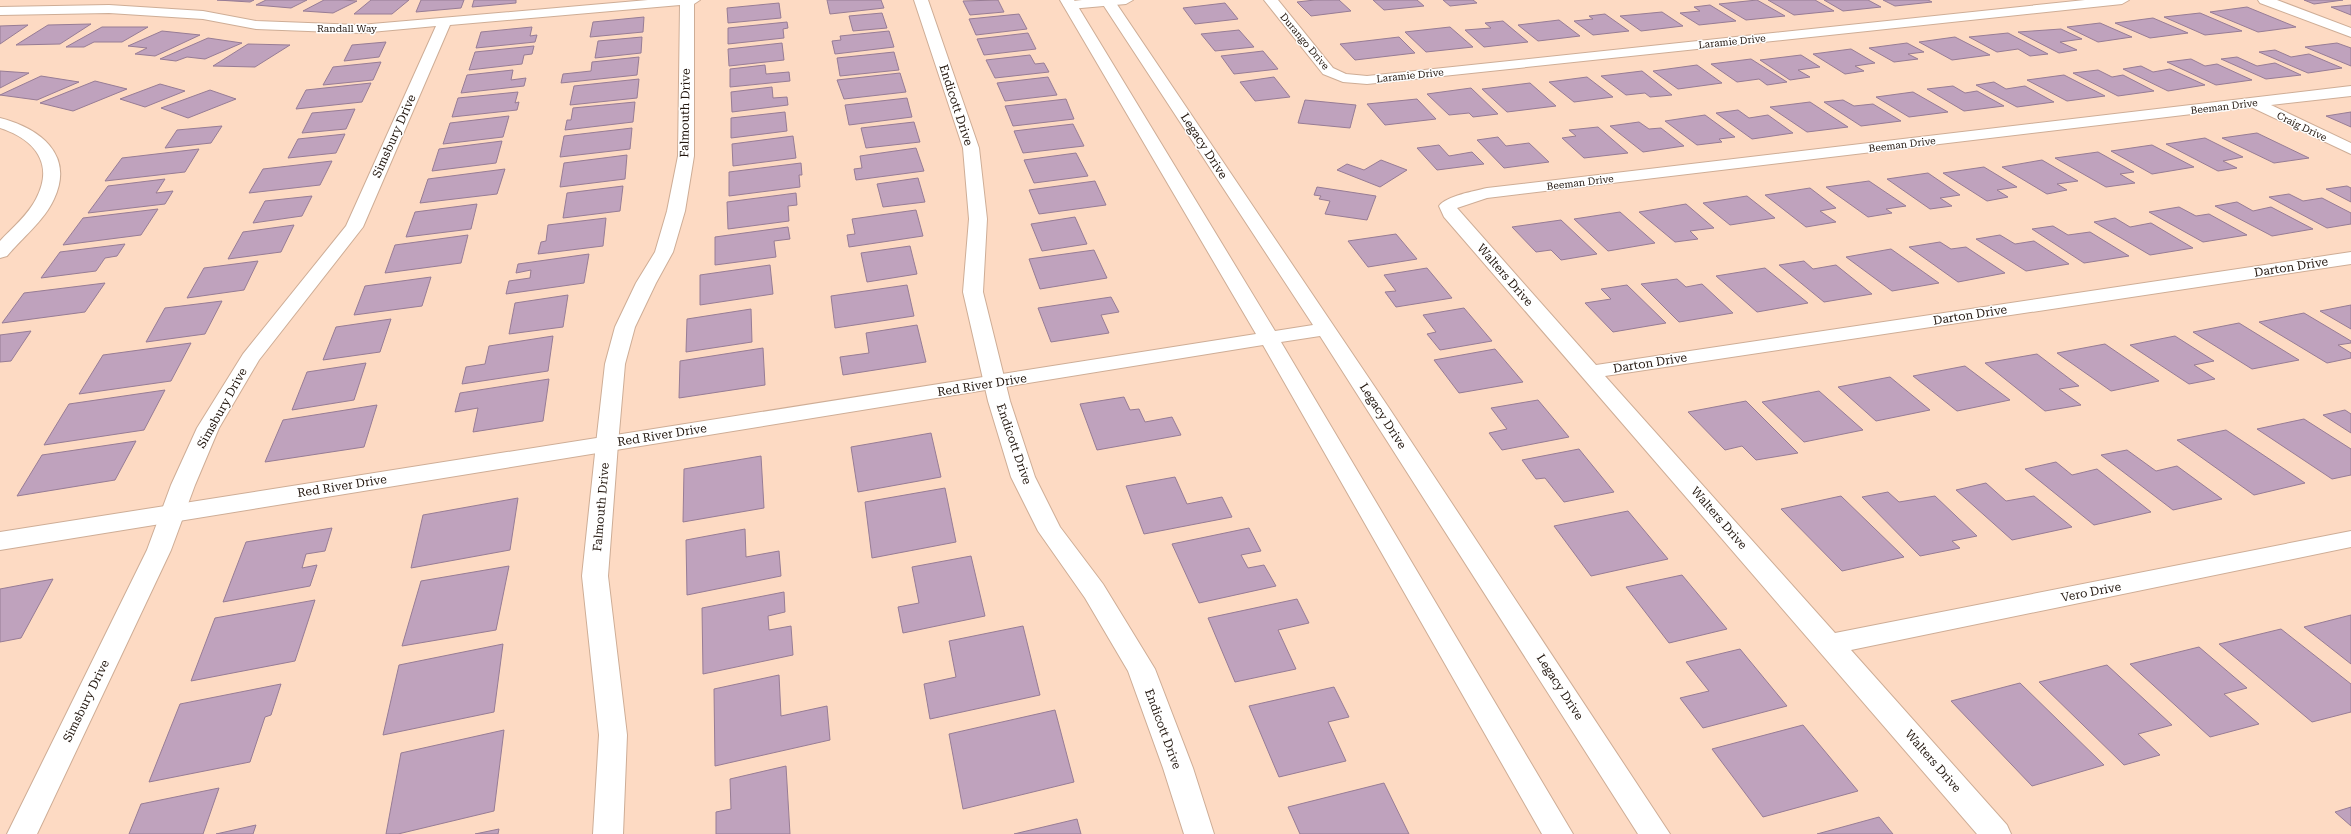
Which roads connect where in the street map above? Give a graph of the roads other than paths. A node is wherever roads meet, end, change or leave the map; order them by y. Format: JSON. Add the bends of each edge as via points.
{"nodes":[{"id":1,"x":127,"y":0,"type":"edge"},
{"id":2,"x":690,"y":0,"type":"edge"},
{"id":3,"x":921,"y":0,"type":"edge"},
{"id":4,"x":1126,"y":0,"type":"edge"},
{"id":5,"x":1271,"y":0,"type":"edge"},
{"id":6,"x":2122,"y":0,"type":"edge"},
{"id":7,"x":2265,"y":0,"type":"edge"},
{"id":8,"x":1108,"y":1,"type":"edge"},
{"id":9,"x":1069,"y":2,"type":"edge"},
{"id":10,"x":109,"y":9,"type":"junction"},
{"id":11,"x":0,"y":11,"type":"edge"},
{"id":12,"x":444,"y":23,"type":"junction"},
{"id":13,"x":2351,"y":34,"type":"edge"},
{"id":14,"x":1343,"y":78,"type":"joint"},
{"id":15,"x":2351,"y":91,"type":"edge"},
{"id":16,"x":2252,"y":102,"type":"junction"},
{"id":17,"x":0,"y":123,"type":"edge"},
{"id":18,"x":2351,"y":150,"type":"edge"},
{"id":19,"x":1454,"y":202,"type":"joint"},
{"id":20,"x":0,"y":252,"type":"edge"},
{"id":21,"x":2351,"y":258,"type":"edge"},
{"id":22,"x":1324,"y":329,"type":"junction"},
{"id":23,"x":1269,"y":338,"type":"junction"},
{"id":24,"x":1590,"y":372,"type":"junction"},
{"id":25,"x":995,"y":383,"type":"junction"},
{"id":26,"x":607,"y":444,"type":"junction"},
{"id":27,"x":173,"y":513,"type":"junction"},
{"id":28,"x":2351,"y":539,"type":"edge"},
{"id":29,"x":0,"y":541,"type":"edge"},
{"id":30,"x":1830,"y":644,"type":"junction"},
{"id":31,"x":22,"y":834,"type":"edge"},
{"id":32,"x":608,"y":834,"type":"edge"},
{"id":33,"x":1199,"y":834,"type":"edge"},
{"id":34,"x":1558,"y":834,"type":"edge"},
{"id":35,"x":1655,"y":834,"type":"edge"},
{"id":36,"x":1996,"y":834,"type":"edge"}],
"edges":[{"from":1,"to":10,"type":"street"},
{"from":2,"to":12,"type":"street","name":"Randall Way"},
{"from":2,"to":26,"type":"street","name":"Falmouth Drive","via":[[686,156],[676,211],[664,252],[646,283],[623,334],[615,364]]},
{"from":3,"to":25,"type":"street","name":"Endicott Drive","via":[[971,148],[978,219],[973,292]]},
{"from":4,"to":8,"type":"street"},
{"from":5,"to":14,"type":"street","name":"Durango Drive","via":[[1328,71]]},
{"from":6,"to":14,"type":"street","name":"Laramie Drive","via":[[1367,80]]},
{"from":7,"to":13,"type":"street"},
{"from":8,"to":9,"type":"street"},
{"from":8,"to":22,"type":"street","name":"Legacy Drive"},
{"from":9,"to":23,"type":"street"},
{"from":10,"to":11,"type":"street","name":"Randall Way"},
{"from":10,"to":12,"type":"street","name":"Randall Way","via":[[188,14],[256,25],[360,30]]},
{"from":12,"to":27,"type":"street","name":"Simsbury Drive","via":[[354,227],[250,358],[208,428]]},
{"from":15,"to":16,"type":"street","name":"Beeman Drive"},
{"from":16,"to":18,"type":"street","name":"Craig Drive"},
{"from":16,"to":19,"type":"street","name":"Beeman Drive","via":[[1487,193]]},
{"from":17,"to":20,"type":"street","via":[[38,140],[49,154],[52,173],[44,200]]},
{"from":19,"to":24,"type":"street","name":"Walters Drive","via":[[1448,206],[1450,213]]},
{"from":21,"to":24,"type":"street","name":"Darton Drive"},
{"from":22,"to":23,"type":"street","name":"Red River Drive"},
{"from":22,"to":35,"type":"street","name":"Legacy Drive"},
{"from":23,"to":25,"type":"street","name":"Red River Drive"},
{"from":23,"to":34,"type":"street"},
{"from":24,"to":30,"type":"street","name":"Walters Drive"},
{"from":25,"to":26,"type":"street","name":"Red River Drive"},
{"from":25,"to":33,"type":"street","name":"Endicott Drive","via":[[1023,477],[1050,531],[1094,590],[1141,669],[1178,768]]},
{"from":26,"to":27,"type":"street","name":"Red River Drive"},
{"from":26,"to":32,"type":"street","name":"Falmouth Drive","via":[[595,576],[613,735]]},
{"from":27,"to":29,"type":"street","name":"Red River Drive"},
{"from":27,"to":31,"type":"street","name":"Simsbury Drive","via":[[159,550]]},
{"from":28,"to":30,"type":"street","name":"Vero Drive"},
{"from":30,"to":36,"type":"street","name":"Walters Drive"}]}
